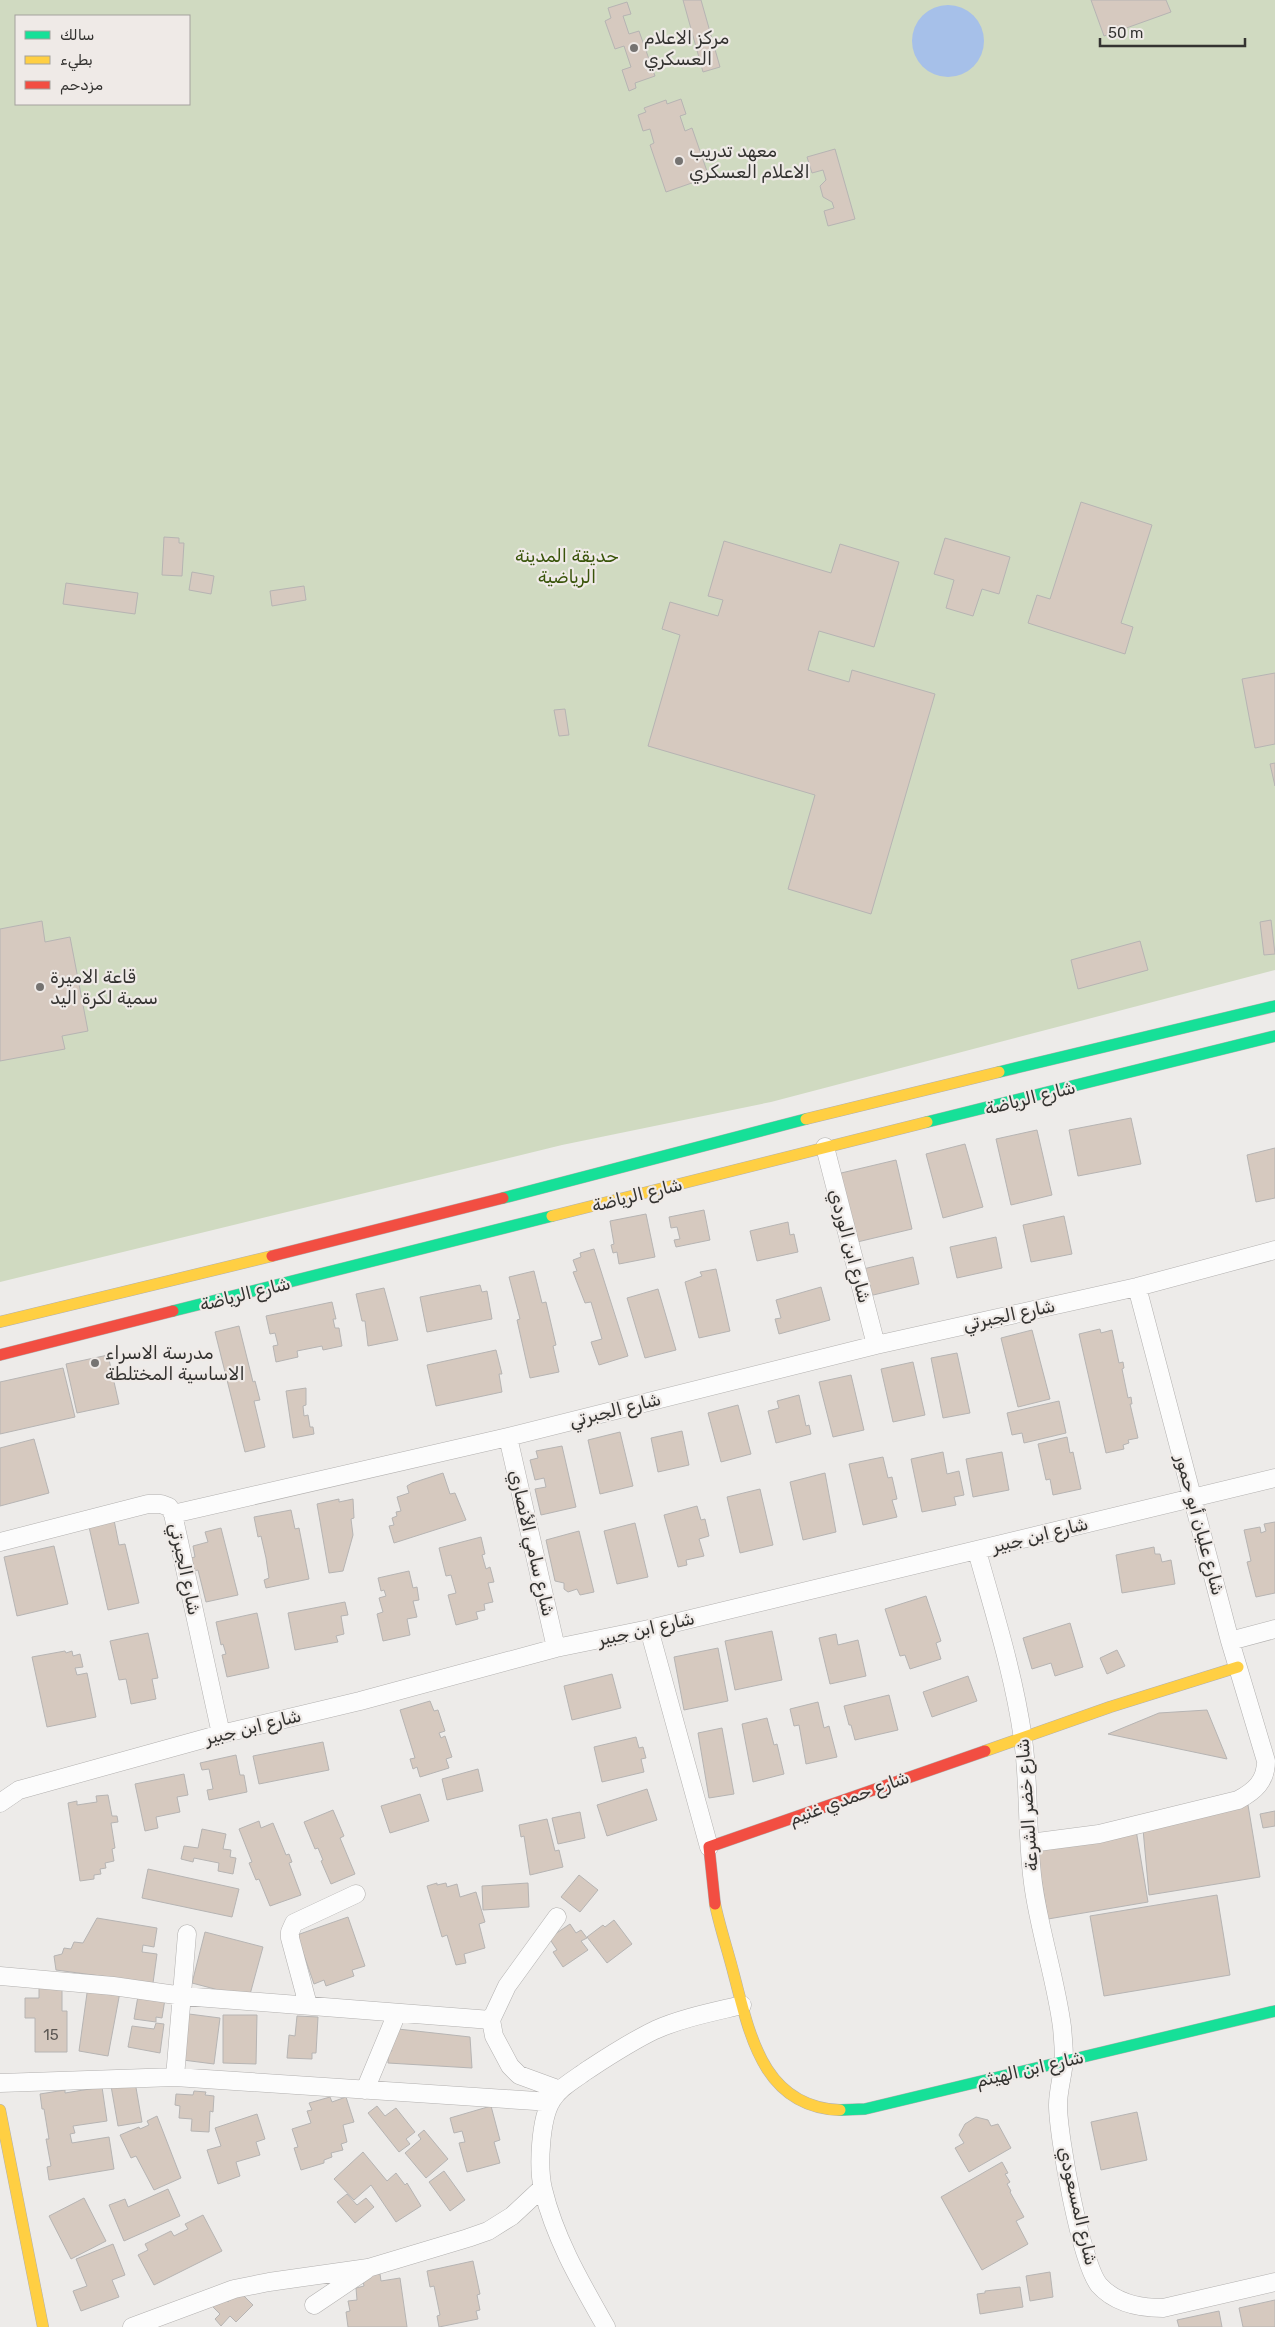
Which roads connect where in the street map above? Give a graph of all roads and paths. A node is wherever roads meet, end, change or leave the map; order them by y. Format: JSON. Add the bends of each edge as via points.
{"nodes":[{"id":1,"x":1275,"y":1006,"type":"edge"},
{"id":2,"x":1275,"y":1036,"type":"edge"},
{"id":3,"x":824,"y":1147,"type":"junction"},
{"id":4,"x":1275,"y":1250,"type":"edge"},
{"id":5,"x":256,"y":1259,"type":"junction"},
{"id":6,"x":1137,"y":1288,"type":"junction"},
{"id":7,"x":263,"y":1290,"type":"junction"},
{"id":8,"x":0,"y":1322,"type":"edge"},
{"id":9,"x":876,"y":1345,"type":"junction"},
{"id":10,"x":0,"y":1355,"type":"edge"},
{"id":11,"x":508,"y":1437,"type":"junction"},
{"id":12,"x":1275,"y":1478,"type":"edge"},
{"id":13,"x":1192,"y":1498,"type":"junction"},
{"id":14,"x":173,"y":1514,"type":"junction"},
{"id":15,"x":0,"y":1542,"type":"edge"},
{"id":16,"x":977,"y":1551,"type":"junction"},
{"id":17,"x":649,"y":1629,"type":"junction"},
{"id":18,"x":1275,"y":1629,"type":"edge"},
{"id":19,"x":1230,"y":1641,"type":"junction"},
{"id":20,"x":556,"y":1648,"type":"junction"},
{"id":21,"x":1238,"y":1667,"type":"junction"},
{"id":22,"x":221,"y":1734,"type":"junction"},
{"id":23,"x":1023,"y":1736,"type":"junction"},
{"id":24,"x":1271,"y":1760,"type":"edge"},
{"id":25,"x":0,"y":1786,"type":"edge"},
{"id":26,"x":19,"y":1790,"type":"junction"},
{"id":27,"x":0,"y":1803,"type":"edge"},
{"id":28,"x":1030,"y":1842,"type":"junction"},
{"id":29,"x":708,"y":1847,"type":"junction"},
{"id":30,"x":356,"y":1894,"type":"dead end"},
{"id":31,"x":557,"y":1917,"type":"dead end"},
{"id":32,"x":187,"y":1934,"type":"dead end"},
{"id":33,"x":0,"y":1976,"type":"edge"},
{"id":34,"x":183,"y":1996,"type":"junction"},
{"id":35,"x":308,"y":2005,"type":"junction"},
{"id":36,"x":742,"y":2005,"type":"junction"},
{"id":37,"x":1275,"y":2011,"type":"edge"},
{"id":38,"x":397,"y":2013,"type":"junction"},
{"id":39,"x":491,"y":2020,"type":"junction"},
{"id":40,"x":1064,"y":2061,"type":"junction"},
{"id":41,"x":175,"y":2077,"type":"junction"},
{"id":42,"x":0,"y":2084,"type":"edge"},
{"id":43,"x":365,"y":2090,"type":"junction"},
{"id":44,"x":555,"y":2096,"type":"junction"},
{"id":45,"x":0,"y":2110,"type":"edge"},
{"id":46,"x":542,"y":2188,"type":"junction"},
{"id":47,"x":368,"y":2268,"type":"junction"},
{"id":48,"x":1275,"y":2282,"type":"edge"},
{"id":49,"x":314,"y":2305,"type":"dead end"},
{"id":50,"x":43,"y":2327,"type":"edge"},
{"id":51,"x":132,"y":2327,"type":"edge"},
{"id":52,"x":606,"y":2327,"type":"edge"}],
"edges":[{"from":1,"to":5,"type":"main road","name":"شارع الرياضة","via":[[888,1098],[378,1231]]},
{"from":2,"to":3,"type":"main road","name":"شارع الرياضة"},
{"from":3,"to":7,"type":"main road","name":"شارع الرياضة"},
{"from":3,"to":9,"type":"street","name":"شارع ابن الوردي"},
{"from":4,"to":6,"type":"street","name":"شارع الجبرتي"},
{"from":5,"to":7,"type":"main road"},
{"from":5,"to":8,"type":"main road","name":"شارع الرياضة"},
{"from":6,"to":9,"type":"street","name":"شارع الجبرتي"},
{"from":6,"to":13,"type":"street","name":"شارع عليان أبو حمور"},
{"from":7,"to":10,"type":"main road","name":"شارع الرياضة"},
{"from":9,"to":11,"type":"street","name":"شارع الجبرتي"},
{"from":11,"to":14,"type":"street","name":"شارع الجبرتي"},
{"from":11,"to":20,"type":"street","name":"شارع سامي الأنصاري"},
{"from":12,"to":13,"type":"street","name":"شارع ابن جبير"},
{"from":13,"to":16,"type":"street","name":"شارع ابن جبير"},
{"from":13,"to":19,"type":"street","name":"شارع عليان أبو حمور"},
{"from":14,"to":15,"type":"street","via":[[169,1507],[148,1504]]},
{"from":14,"to":22,"type":"street","name":"شارع الجبرتي"},
{"from":16,"to":17,"type":"street","name":"شارع ابن جبير"},
{"from":16,"to":23,"type":"street","name":"شارع خضر الشرعة"},
{"from":17,"to":20,"type":"street","name":"شارع ابن جبير"},
{"from":17,"to":29,"type":"street"},
{"from":18,"to":19,"type":"street"},
{"from":19,"to":21,"type":"street","name":"شارع عليان أبو حمور"},
{"from":20,"to":22,"type":"street","name":"شارع ابن جبير","via":[[360,1701]]},
{"from":21,"to":23,"type":"main road","name":"شارع حمدي غنيم"},
{"from":21,"to":24,"type":"street","name":"شارع عليان أبو حمور"},
{"from":22,"to":26,"type":"street","name":"شارع ابن جبير"},
{"from":23,"to":28,"type":"street","name":"شارع خضر الشرعة"},
{"from":23,"to":29,"type":"main road","name":"شارع حمدي غنيم"},
{"from":24,"to":28,"type":"street","name":"شارع عليان أبو حمور","via":[[1257,1788],[1238,1800],[1099,1834]]},
{"from":25,"to":26,"type":"street","name":"شارع ابن جبير"},
{"from":26,"to":27,"type":"street","name":"شارع ابن جبير"},
{"from":28,"to":40,"type":"street","name":"شارع خضر الشرعة","via":[[1034,1890],[1062,2028]]},
{"from":29,"to":36,"type":"main road","via":[[712,1886]]},
{"from":30,"to":35,"type":"street","via":[[291,1927],[290,1938]]},
{"from":31,"to":39,"type":"street","via":[[507,1986]]},
{"from":32,"to":34,"type":"street"},
{"from":33,"to":34,"type":"street"},
{"from":34,"to":35,"type":"street"},
{"from":34,"to":41,"type":"street"},
{"from":35,"to":38,"type":"street"},
{"from":36,"to":40,"type":"main road","name":"شارع ابن الهيثم","via":[[772,2078],[787,2093],[812,2106],[838,2111],[865,2109]]},
{"from":36,"to":44,"type":"street","via":[[656,2030],[617,2050]]},
{"from":37,"to":40,"type":"main road","name":"شارع ابن الهيثم"},
{"from":38,"to":39,"type":"street"},
{"from":38,"to":43,"type":"street"},
{"from":39,"to":44,"type":"street","via":[[494,2036],[510,2066]]},
{"from":40,"to":48,"type":"street","name":"شارع المسعودي","via":[[1058,2106],[1064,2158],[1085,2250],[1098,2284],[1131,2304],[1154,2308]]},
{"from":41,"to":42,"type":"street"},
{"from":41,"to":43,"type":"street"},
{"from":43,"to":44,"type":"street"},
{"from":44,"to":46,"type":"street","via":[[543,2127]]},
{"from":45,"to":50,"type":"main road"},
{"from":46,"to":47,"type":"street","via":[[512,2216],[488,2231]]},
{"from":46,"to":52,"type":"street","via":[[569,2261]]},
{"from":47,"to":49,"type":"street"},
{"from":47,"to":51,"type":"street","via":[[234,2289]]}]}
